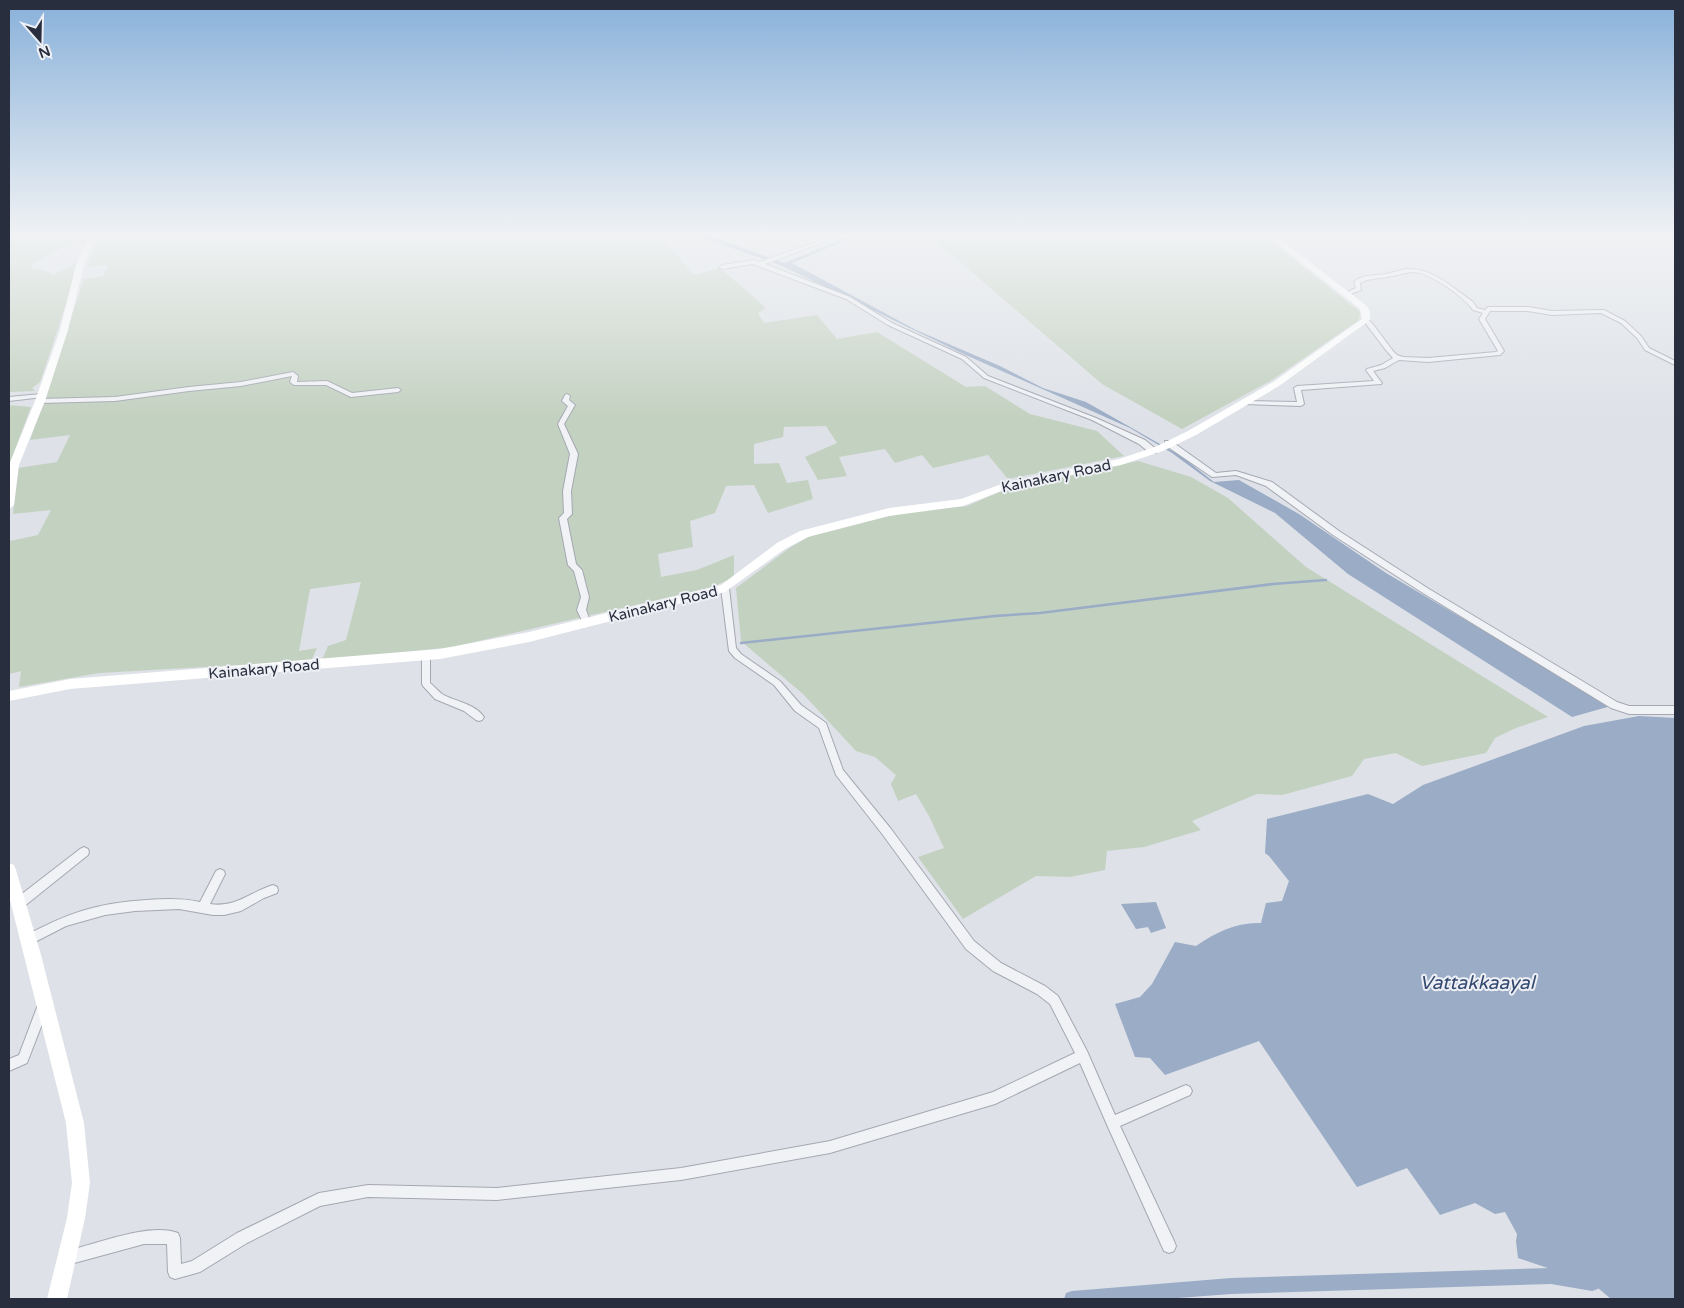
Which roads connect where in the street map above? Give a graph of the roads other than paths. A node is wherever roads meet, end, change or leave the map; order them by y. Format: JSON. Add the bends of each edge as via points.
{"nodes":[{"id":1,"x":72,"y":296,"type":"edge"},
{"id":2,"x":843,"y":296,"type":"edge"},
{"id":3,"x":1349,"y":296,"type":"edge"},
{"id":4,"x":1461,"y":296,"type":"edge"},
{"id":5,"x":1486,"y":312,"type":"junction"},
{"id":6,"x":1366,"y":320,"type":"junction"},
{"id":7,"x":1397,"y":358,"type":"junction"},
{"id":8,"x":1675,"y":364,"type":"edge"},
{"id":9,"x":398,"y":390,"type":"dead end"},
{"id":10,"x":567,"y":396,"type":"dead end"},
{"id":11,"x":9,"y":399,"type":"edge"},
{"id":12,"x":41,"y":399,"type":"junction"},
{"id":13,"x":1245,"y":403,"type":"junction"},
{"id":14,"x":1162,"y":447,"type":"junction"},
{"id":15,"x":9,"y":505,"type":"edge"},
{"id":16,"x":725,"y":588,"type":"junction"},
{"id":17,"x":587,"y":623,"type":"junction"},
{"id":18,"x":426,"y":655,"type":"junction"},
{"id":19,"x":9,"y":696,"type":"edge"},
{"id":20,"x":1675,"y":710,"type":"edge"},
{"id":21,"x":479,"y":717,"type":"dead end"},
{"id":22,"x":84,"y":852,"type":"dead end"},
{"id":23,"x":9,"y":870,"type":"edge"},
{"id":24,"x":220,"y":874,"type":"dead end"},
{"id":25,"x":273,"y":890,"type":"dead end"},
{"id":26,"x":18,"y":904,"type":"junction"},
{"id":27,"x":203,"y":907,"type":"junction"},
{"id":28,"x":29,"y":940,"type":"junction"},
{"id":29,"x":45,"y":1002,"type":"junction"},
{"id":30,"x":1083,"y":1055,"type":"junction"},
{"id":31,"x":9,"y":1065,"type":"edge"},
{"id":32,"x":1186,"y":1091,"type":"dead end"},
{"id":33,"x":1112,"y":1123,"type":"junction"},
{"id":34,"x":1168,"y":1246,"type":"dead end"},
{"id":35,"x":67,"y":1258,"type":"junction"},
{"id":36,"x":57,"y":1299,"type":"edge"}],
"edges":[{"from":1,"to":12,"type":"main road"},
{"from":2,"to":14,"type":"street","via":[[890,324],[964,358],[986,377],[1094,419],[1142,442]]},
{"from":3,"to":6,"type":"main road","via":[[1364,308]]},
{"from":4,"to":5,"type":"street","via":[[1474,309]]},
{"from":5,"to":7,"type":"street","via":[[1482,319],[1501,350],[1498,354],[1439,359]]},
{"from":5,"to":8,"type":"street","via":[[1488,309],[1552,313],[1602,311],[1623,322],[1647,349]]},
{"from":6,"to":7,"type":"street"},
{"from":6,"to":13,"type":"main road","name":"Kainakary Road","via":[[1310,362]]},
{"from":7,"to":13,"type":"street","via":[[1383,367],[1369,370],[1379,384],[1297,388],[1302,404]]},
{"from":9,"to":12,"type":"street","via":[[348,394],[327,382],[296,384],[293,374],[241,384],[115,399]]},
{"from":10,"to":17,"type":"street","via":[[565,401],[572,405],[561,424],[574,454],[566,493],[568,514],[563,518],[572,565],[578,570],[585,597],[580,608]]},
{"from":11,"to":12,"type":"street"},
{"from":12,"to":15,"type":"main road","via":[[14,465]]},
{"from":13,"to":14,"type":"main road","name":"Kainakary Road"},
{"from":14,"to":16,"type":"main road","name":"Kainakary Road","via":[[1121,462],[1007,485],[963,502],[889,512],[812,532],[781,546]]},
{"from":14,"to":20,"type":"street","via":[[1215,475],[1236,473],[1269,484],[1426,591],[1614,705],[1629,710]]},
{"from":16,"to":17,"type":"main road","name":"Kainakary Road"},
{"from":16,"to":30,"type":"street","via":[[732,649],[823,726],[840,772],[970,945],[997,967],[1054,1000]]},
{"from":17,"to":18,"type":"main road","name":"Kainakary Road"},
{"from":18,"to":19,"type":"main road","name":"Kainakary Road","via":[[70,684]]},
{"from":18,"to":21,"type":"street","via":[[426,684],[438,696]]},
{"from":22,"to":26,"type":"street"},
{"from":23,"to":26,"type":"main road"},
{"from":24,"to":27,"type":"street"},
{"from":25,"to":27,"type":"street","via":[[233,909],[216,911]]},
{"from":26,"to":28,"type":"main road"},
{"from":27,"to":28,"type":"street","via":[[180,904],[110,909],[63,922]]},
{"from":28,"to":29,"type":"main road"},
{"from":29,"to":31,"type":"street","via":[[23,1059]]},
{"from":29,"to":35,"type":"main road","via":[[75,1123],[81,1183]]},
{"from":30,"to":33,"type":"street"},
{"from":30,"to":35,"type":"street","via":[[995,1098],[830,1147],[681,1174],[497,1194],[368,1191],[319,1200],[242,1238],[195,1267],[175,1272],[172,1238],[144,1237]]},
{"from":32,"to":33,"type":"street"},
{"from":33,"to":34,"type":"street"},
{"from":35,"to":36,"type":"main road"}]}
